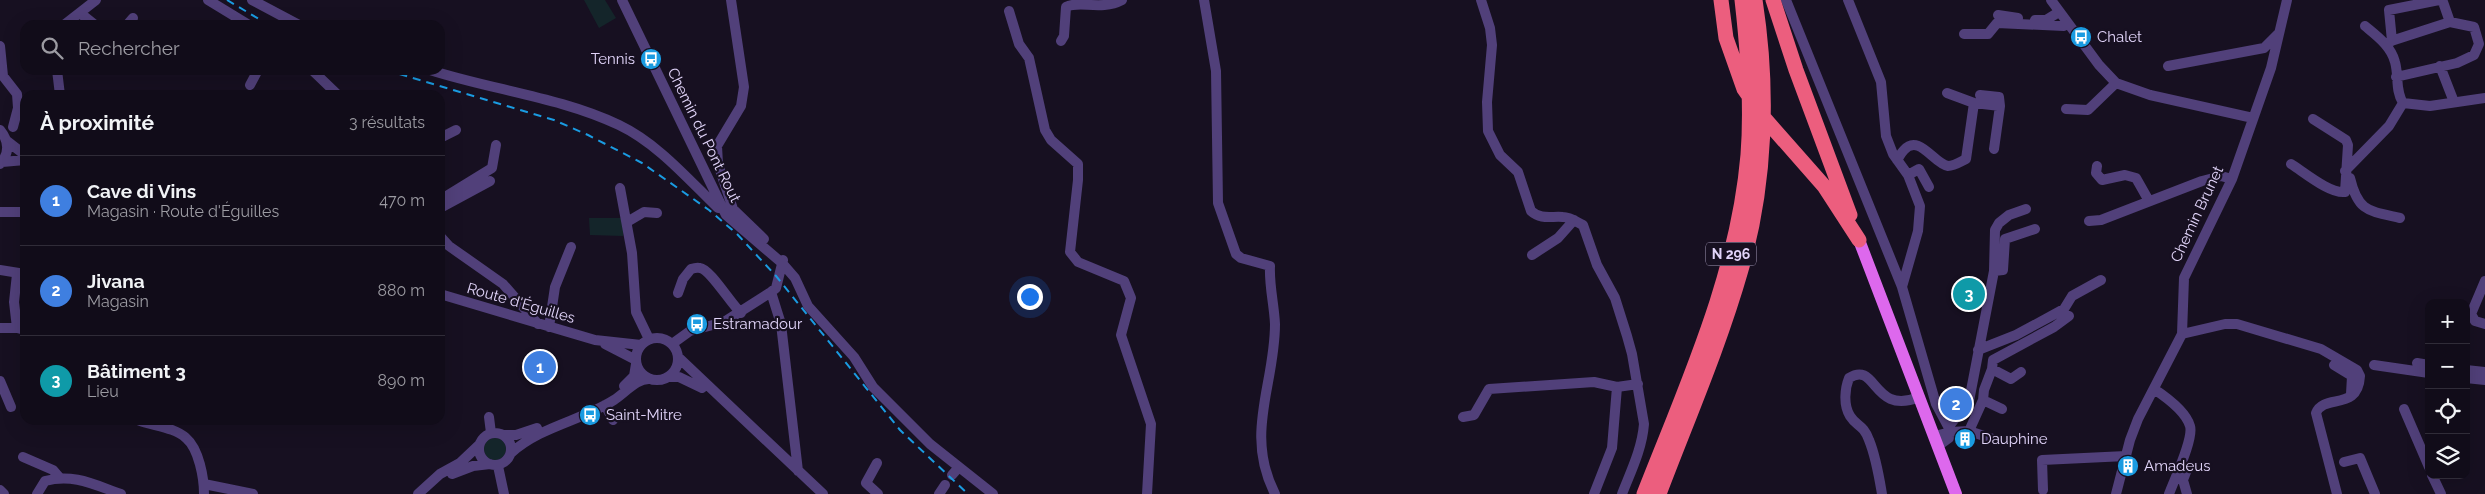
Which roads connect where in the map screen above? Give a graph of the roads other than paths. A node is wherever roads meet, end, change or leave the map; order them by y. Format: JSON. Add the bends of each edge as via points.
{"nodes":[{"id":1,"x":96,"y":0,"type":"edge"},
{"id":2,"x":208,"y":0,"type":"edge"},
{"id":3,"x":252,"y":0,"type":"edge"},
{"id":4,"x":622,"y":0,"type":"edge"},
{"id":5,"x":731,"y":0,"type":"edge"},
{"id":6,"x":1122,"y":0,"type":"edge"},
{"id":7,"x":1204,"y":0,"type":"edge"},
{"id":8,"x":1481,"y":0,"type":"edge"},
{"id":9,"x":1722,"y":0,"type":"edge"},
{"id":10,"x":1742,"y":0,"type":"edge"},
{"id":11,"x":1755,"y":0,"type":"edge"},
{"id":12,"x":1773,"y":0,"type":"edge"},
{"id":13,"x":1786,"y":0,"type":"edge"},
{"id":14,"x":1848,"y":0,"type":"edge"},
{"id":15,"x":2051,"y":0,"type":"edge"},
{"id":16,"x":2287,"y":0,"type":"edge"},
{"id":17,"x":1009,"y":11,"type":"dead end"},
{"id":18,"x":2059,"y":12,"type":"junction"},
{"id":19,"x":80,"y":13,"type":"junction"},
{"id":20,"x":1998,"y":15,"type":"dead end"},
{"id":21,"x":71,"y":20,"type":"edge"},
{"id":22,"x":89,"y":20,"type":"edge"},
{"id":23,"x":241,"y":20,"type":"edge"},
{"id":24,"x":290,"y":20,"type":"edge"},
{"id":25,"x":2450,"y":22,"type":"junction"},
{"id":26,"x":2068,"y":23,"type":"junction"},
{"id":27,"x":2366,"y":26,"type":"dead end"},
{"id":28,"x":2279,"y":33,"type":"junction"},
{"id":29,"x":1964,"y":34,"type":"dead end"},
{"id":30,"x":1061,"y":41,"type":"dead end"},
{"id":31,"x":2389,"y":42,"type":"junction"},
{"id":32,"x":0,"y":46,"type":"edge"},
{"id":33,"x":2168,"y":66,"type":"dead end"},
{"id":34,"x":2440,"y":66,"type":"junction"},
{"id":35,"x":58,"y":75,"type":"edge"},
{"id":36,"x":255,"y":75,"type":"edge"},
{"id":37,"x":317,"y":75,"type":"edge"},
{"id":38,"x":445,"y":75,"type":"edge"},
{"id":39,"x":2,"y":77,"type":"edge"},
{"id":40,"x":2396,"y":77,"type":"junction"},
{"id":41,"x":2116,"y":83,"type":"junction"},
{"id":42,"x":250,"y":85,"type":"dead end"},
{"id":43,"x":59,"y":90,"type":"edge"},
{"id":44,"x":333,"y":90,"type":"edge"},
{"id":45,"x":1947,"y":93,"type":"dead end"},
{"id":46,"x":2485,"y":98,"type":"edge"},
{"id":47,"x":1977,"y":99,"type":"junction"},
{"id":48,"x":2454,"y":102,"type":"junction"},
{"id":49,"x":2403,"y":103,"type":"junction"},
{"id":50,"x":2066,"y":109,"type":"dead end"},
{"id":51,"x":2254,"y":118,"type":"junction"},
{"id":52,"x":2312,"y":119,"type":"dead end"},
{"id":53,"x":13,"y":128,"type":"dead end"},
{"id":54,"x":0,"y":130,"type":"edge"},
{"id":55,"x":456,"y":130,"type":"dead end"},
{"id":56,"x":445,"y":136,"type":"edge"},
{"id":57,"x":7,"y":141,"type":"junction"},
{"id":58,"x":496,"y":145,"type":"dead end"},
{"id":59,"x":1994,"y":149,"type":"dead end"},
{"id":60,"x":20,"y":151,"type":"edge"},
{"id":61,"x":1897,"y":160,"type":"junction"},
{"id":62,"x":20,"y":161,"type":"edge"},
{"id":63,"x":1,"y":163,"type":"edge"},
{"id":64,"x":2291,"y":164,"type":"dead end"},
{"id":65,"x":2097,"y":166,"type":"dead end"},
{"id":66,"x":2345,"y":171,"type":"junction"},
{"id":67,"x":1908,"y":175,"type":"junction"},
{"id":68,"x":2232,"y":179,"type":"junction"},
{"id":69,"x":490,"y":181,"type":"dead end"},
{"id":70,"x":1929,"y":187,"type":"dead end"},
{"id":71,"x":620,"y":188,"type":"dead end"},
{"id":72,"x":445,"y":197,"type":"edge"},
{"id":73,"x":2148,"y":201,"type":"junction"},
{"id":74,"x":445,"y":205,"type":"edge"},
{"id":75,"x":2026,"y":209,"type":"dead end"},
{"id":76,"x":0,"y":212,"type":"edge"},
{"id":77,"x":20,"y":212,"type":"edge"},
{"id":78,"x":657,"y":213,"type":"dead end"},
{"id":79,"x":726,"y":215,"type":"junction"},
{"id":80,"x":2400,"y":218,"type":"dead end"},
{"id":81,"x":1574,"y":220,"type":"junction"},
{"id":82,"x":2090,"y":221,"type":"dead end"},
{"id":83,"x":627,"y":222,"type":"junction"},
{"id":84,"x":2036,"y":229,"type":"dead end"},
{"id":85,"x":1859,"y":240,"type":"junction"},
{"id":86,"x":445,"y":242,"type":"edge"},
{"id":87,"x":570,"y":247,"type":"dead end"},
{"id":88,"x":1532,"y":255,"type":"dead end"},
{"id":89,"x":782,"y":263,"type":"junction"},
{"id":90,"x":0,"y":270,"type":"edge"},
{"id":91,"x":1994,"y":271,"type":"junction"},
{"id":92,"x":20,"y":274,"type":"edge"},
{"id":93,"x":20,"y":278,"type":"edge"},
{"id":94,"x":2101,"y":280,"type":"dead end"},
{"id":95,"x":2485,"y":281,"type":"edge"},
{"id":96,"x":1902,"y":287,"type":"junction"},
{"id":97,"x":771,"y":292,"type":"junction"},
{"id":98,"x":678,"y":293,"type":"dead end"},
{"id":99,"x":445,"y":296,"type":"edge"},
{"id":100,"x":741,"y":313,"type":"junction"},
{"id":101,"x":2069,"y":316,"type":"dead end"},
{"id":102,"x":538,"y":324,"type":"junction"},
{"id":103,"x":2485,"y":324,"type":"edge"},
{"id":104,"x":20,"y":325,"type":"edge"},
{"id":105,"x":549,"y":327,"type":"junction"},
{"id":106,"x":0,"y":328,"type":"edge"},
{"id":107,"x":20,"y":329,"type":"edge"},
{"id":108,"x":2182,"y":334,"type":"junction"},
{"id":109,"x":595,"y":340,"type":"junction"},
{"id":110,"x":645,"y":342,"type":"junction"},
{"id":111,"x":672,"y":344,"type":"junction"},
{"id":112,"x":1978,"y":350,"type":"junction"},
{"id":113,"x":678,"y":358,"type":"junction"},
{"id":114,"x":636,"y":362,"type":"junction"},
{"id":115,"x":2417,"y":363,"type":"dead end"},
{"id":116,"x":2425,"y":364,"type":"edge"},
{"id":117,"x":2334,"y":365,"type":"dead end"},
{"id":118,"x":2374,"y":365,"type":"dead end"},
{"id":119,"x":1992,"y":369,"type":"junction"},
{"id":120,"x":2470,"y":370,"type":"edge"},
{"id":121,"x":2021,"y":372,"type":"dead end"},
{"id":122,"x":2425,"y":372,"type":"edge"},
{"id":123,"x":2485,"y":372,"type":"edge"},
{"id":124,"x":668,"y":377,"type":"junction"},
{"id":125,"x":2470,"y":378,"type":"edge"},
{"id":126,"x":650,"y":379,"type":"junction"},
{"id":127,"x":2485,"y":380,"type":"edge"},
{"id":128,"x":0,"y":381,"type":"edge"},
{"id":129,"x":1638,"y":384,"type":"junction"},
{"id":130,"x":1617,"y":387,"type":"junction"},
{"id":131,"x":2154,"y":389,"type":"junction"},
{"id":132,"x":718,"y":397,"type":"junction"},
{"id":133,"x":1919,"y":397,"type":"junction"},
{"id":134,"x":2351,"y":398,"type":"junction"},
{"id":135,"x":1983,"y":400,"type":"junction"},
{"id":136,"x":605,"y":405,"type":"junction"},
{"id":137,"x":11,"y":407,"type":"dead end"},
{"id":138,"x":2002,"y":409,"type":"dead end"},
{"id":139,"x":2404,"y":409,"type":"dead end"},
{"id":140,"x":489,"y":417,"type":"dead end"},
{"id":141,"x":1463,"y":417,"type":"dead end"},
{"id":142,"x":613,"y":420,"type":"dead end"},
{"id":143,"x":155,"y":425,"type":"edge"},
{"id":144,"x":1950,"y":428,"type":"junction"},
{"id":145,"x":1969,"y":431,"type":"junction"},
{"id":146,"x":491,"y":433,"type":"junction"},
{"id":147,"x":503,"y":435,"type":"junction"},
{"id":148,"x":1993,"y":438,"type":"dead end"},
{"id":149,"x":1936,"y":441,"type":"junction"},
{"id":150,"x":479,"y":445,"type":"junction"},
{"id":151,"x":511,"y":453,"type":"junction"},
{"id":152,"x":2126,"y":456,"type":"junction"},
{"id":153,"x":22,"y":457,"type":"dead end"},
{"id":154,"x":2425,"y":458,"type":"edge"},
{"id":155,"x":2344,"y":462,"type":"dead end"},
{"id":156,"x":877,"y":463,"type":"dead end"},
{"id":157,"x":494,"y":465,"type":"junction"},
{"id":158,"x":2188,"y":467,"type":"dead end"},
{"id":159,"x":798,"y":471,"type":"junction"},
{"id":160,"x":59,"y":477,"type":"junction"},
{"id":161,"x":2434,"y":479,"type":"edge"},
{"id":162,"x":204,"y":489,"type":"edge"},
{"id":163,"x":0,"y":490,"type":"edge"},
{"id":164,"x":2043,"y":490,"type":"dead end"},
{"id":165,"x":4,"y":494,"type":"edge"},
{"id":166,"x":37,"y":494,"type":"edge"},
{"id":167,"x":121,"y":494,"type":"edge"},
{"id":168,"x":253,"y":494,"type":"edge"},
{"id":169,"x":418,"y":494,"type":"edge"},
{"id":170,"x":425,"y":494,"type":"edge"},
{"id":171,"x":504,"y":494,"type":"edge"},
{"id":172,"x":822,"y":494,"type":"edge"},
{"id":173,"x":878,"y":494,"type":"edge"},
{"id":174,"x":993,"y":494,"type":"edge"},
{"id":175,"x":1147,"y":494,"type":"edge"},
{"id":176,"x":1275,"y":494,"type":"edge"},
{"id":177,"x":1594,"y":494,"type":"edge"},
{"id":178,"x":1622,"y":494,"type":"edge"},
{"id":179,"x":1644,"y":494,"type":"edge"},
{"id":180,"x":1659,"y":494,"type":"edge"},
{"id":181,"x":1882,"y":494,"type":"edge"},
{"id":182,"x":1956,"y":494,"type":"edge"},
{"id":183,"x":2116,"y":494,"type":"edge"},
{"id":184,"x":2169,"y":494,"type":"edge"},
{"id":185,"x":2187,"y":494,"type":"edge"},
{"id":186,"x":2337,"y":494,"type":"edge"},
{"id":187,"x":2375,"y":494,"type":"edge"},
{"id":188,"x":2441,"y":494,"type":"edge"}],
"edges":[{"from":1,"to":19,"type":"street"},
{"from":2,"to":23,"type":"street"},
{"from":3,"to":24,"type":"street"},
{"from":4,"to":79,"type":"street","name":"Chemin du Pont Rout"},
{"from":5,"to":89,"type":"street","via":[[744,87],[741,106],[717,146],[718,164],[732,209],[784,256]]},
{"from":6,"to":30,"type":"street","via":[[1112,5],[1070,4],[1066,7]]},
{"from":7,"to":176,"type":"street","via":[[1216,71],[1218,203],[1236,254],[1270,266],[1274,324],[1271,372],[1262,408],[1260,438],[1268,481]]},
{"from":8,"to":81,"type":"street","via":[[1492,46],[1488,131],[1500,155],[1518,172],[1531,211],[1548,218]]},
{"from":9,"to":85,"type":"highway","via":[[1726,38],[1739,80],[1760,112],[1824,186]]},
{"from":10,"to":179,"type":"highway","number":"N 296","via":[[1750,76],[1750,115],[1748,156],[1736,231],[1711,319]]},
{"from":11,"to":180,"type":"highway","number":"N 296","via":[[1763,104],[1758,185],[1751,227],[1729,309]]},
{"from":12,"to":85,"type":"highway"},
{"from":13,"to":96,"type":"street"},
{"from":14,"to":61,"type":"street","via":[[1881,82],[1886,136]]},
{"from":15,"to":18,"type":"street"},
{"from":16,"to":28,"type":"street","name":"Chemin Brunet"},
{"from":17,"to":175,"type":"street","via":[[1020,44],[1029,58],[1045,130],[1051,140],[1078,164],[1070,252],[1078,262],[1124,281],[1131,298],[1121,335],[1151,424]]},
{"from":18,"to":20,"type":"street","via":[[2046,20]]},
{"from":18,"to":26,"type":"street"},
{"from":19,"to":21,"type":"street"},
{"from":19,"to":22,"type":"street"},
{"from":25,"to":31,"type":"street"},
{"from":25,"to":31,"type":"street","via":[[2439,0],[2388,10]]},
{"from":25,"to":34,"type":"street","via":[[2474,27],[2479,44],[2474,55]]},
{"from":26,"to":29,"type":"street","via":[[2064,26],[1997,24],[1988,34]]},
{"from":26,"to":41,"type":"street"},
{"from":27,"to":31,"type":"street"},
{"from":28,"to":33,"type":"street","via":[[2264,48]]},
{"from":28,"to":51,"type":"street","name":"Chemin Brunet"},
{"from":31,"to":40,"type":"street"},
{"from":32,"to":39,"type":"street"},
{"from":34,"to":40,"type":"street"},
{"from":34,"to":48,"type":"street"},
{"from":35,"to":43,"type":"street"},
{"from":36,"to":42,"type":"street"},
{"from":37,"to":44,"type":"street"},
{"from":38,"to":79,"type":"street","via":[[559,104],[620,125],[671,163]]},
{"from":39,"to":53,"type":"street","via":[[17,94],[18,108]]},
{"from":40,"to":49,"type":"street"},
{"from":41,"to":50,"type":"street","via":[[2088,110]]},
{"from":41,"to":51,"type":"street","via":[[2150,95]]},
{"from":45,"to":47,"type":"street"},
{"from":46,"to":48,"type":"street"},
{"from":47,"to":59,"type":"street","via":[[1999,97]]},
{"from":47,"to":61,"type":"street","via":[[1966,159],[1948,166],[1941,164],[1924,148],[1913,145],[1904,148]]},
{"from":48,"to":49,"type":"street","via":[[2430,106]]},
{"from":49,"to":66,"type":"street","via":[[2389,126]]},
{"from":51,"to":68,"type":"street","name":"Chemin Brunet"},
{"from":52,"to":66,"type":"street","via":[[2346,140]]},
{"from":54,"to":57,"type":"street"},
{"from":55,"to":56,"type":"street"},
{"from":57,"to":60,"type":"street"},
{"from":57,"to":63,"type":"street","via":[[7,152]]},
{"from":58,"to":72,"type":"street","via":[[492,168]]},
{"from":61,"to":67,"type":"street"},
{"from":62,"to":63,"type":"street"},
{"from":64,"to":66,"type":"street","via":[[2339,193],[2345,192]]},
{"from":65,"to":73,"type":"street","via":[[2096,173],[2102,180],[2125,175],[2136,178]]},
{"from":66,"to":80,"type":"street","via":[[2357,201],[2371,212]]},
{"from":67,"to":70,"type":"street","via":[[1919,169]]},
{"from":67,"to":96,"type":"street","via":[[1920,206],[1918,231]]},
{"from":68,"to":73,"type":"street","via":[[2221,176]]},
{"from":68,"to":108,"type":"street","name":"Chemin Brunet","via":[[2184,278]]},
{"from":69,"to":74,"type":"street"},
{"from":71,"to":83,"type":"street"},
{"from":73,"to":82,"type":"street","via":[[2101,220]]},
{"from":75,"to":91,"type":"street","via":[[1999,223]]},
{"from":76,"to":77,"type":"street"},
{"from":78,"to":83,"type":"street","via":[[644,212]]},
{"from":79,"to":89,"type":"street","name":"Chemin du Pont Rout"},
{"from":81,"to":88,"type":"street","via":[[1558,238]]},
{"from":81,"to":129,"type":"street","via":[[1583,225],[1597,265],[1615,298]]},
{"from":83,"to":110,"type":"street","via":[[636,312]]},
{"from":84,"to":91,"type":"street","via":[[2005,239],[2004,270]]},
{"from":85,"to":133,"type":"main road"},
{"from":86,"to":102,"type":"street","via":[[503,284]]},
{"from":87,"to":105,"type":"street","via":[[555,288]]},
{"from":89,"to":97,"type":"street","via":[[776,288]]},
{"from":89,"to":174,"type":"street","via":[[794,278],[808,306],[854,357],[873,387],[956,471]]},
{"from":90,"to":92,"type":"street"},
{"from":91,"to":112,"type":"street"},
{"from":93,"to":104,"type":"street","via":[[14,302]]},
{"from":94,"to":112,"type":"street","via":[[2072,296],[2064,309],[2016,335]]},
{"from":95,"to":103,"type":"street","via":[[2471,314],[2475,321]]},
{"from":96,"to":144,"type":"street","via":[[1936,404]]},
{"from":97,"to":100,"type":"street"},
{"from":97,"to":159,"type":"street","via":[[781,324]]},
{"from":98,"to":100,"type":"street","via":[[683,279],[692,269],[700,268],[707,271]]},
{"from":99,"to":102,"type":"street","name":"Route d'Éguilles"},
{"from":100,"to":111,"type":"street","via":[[724,322],[690,331]]},
{"from":101,"to":119,"type":"street","via":[[1993,360]]},
{"from":102,"to":105,"type":"street","name":"Route d'Éguilles"},
{"from":105,"to":109,"type":"street","name":"Route d'Éguilles"},
{"from":106,"to":107,"type":"street"},
{"from":108,"to":131,"type":"street","name":"Chemin Brunet"},
{"from":108,"to":134,"type":"street","via":[[2236,324],[2321,349],[2357,370],[2360,382]]},
{"from":109,"to":110,"type":"street","name":"Route d'Éguilles"},
{"from":109,"to":114,"type":"street","name":"Route d'Éguilles"},
{"from":110,"to":111,"type":"street","via":[[661,338]]},
{"from":110,"to":114,"type":"street"},
{"from":111,"to":113,"type":"street"},
{"from":112,"to":144,"type":"street","via":[[1969,401]]},
{"from":113,"to":124,"type":"street","via":[[676,368]]},
{"from":113,"to":132,"type":"street"},
{"from":114,"to":126,"type":"street","via":[[641,373]]},
{"from":114,"to":147,"type":"street","via":[[636,372],[631,380],[609,396],[534,429]]},
{"from":115,"to":116,"type":"street"},
{"from":117,"to":134,"type":"street","via":[[2352,376]]},
{"from":118,"to":122,"type":"street"},
{"from":119,"to":121,"type":"street","via":[[2011,379]]},
{"from":119,"to":135,"type":"street"},
{"from":120,"to":123,"type":"street"},
{"from":124,"to":126,"type":"street"},
{"from":124,"to":132,"type":"street","via":[[692,382]]},
{"from":125,"to":127,"type":"street"},
{"from":126,"to":136,"type":"street","via":[[640,381]]},
{"from":128,"to":137,"type":"street"},
{"from":129,"to":130,"type":"street"},
{"from":129,"to":178,"type":"street","via":[[1643,433]]},
{"from":130,"to":141,"type":"street","via":[[1594,382],[1489,389],[1474,415]]},
{"from":130,"to":177,"type":"street","via":[[1612,448]]},
{"from":131,"to":152,"type":"street","name":"Chemin Brunet","via":[[2135,426]]},
{"from":131,"to":184,"type":"street","via":[[2186,418],[2190,427],[2189,439]]},
{"from":132,"to":159,"type":"street"},
{"from":133,"to":149,"type":"main road"},
{"from":133,"to":181,"type":"street","via":[[1897,402],[1887,399],[1865,375],[1859,373],[1849,378],[1846,405],[1850,416],[1864,427]]},
{"from":134,"to":186,"type":"street","via":[[2320,407],[2316,413]]},
{"from":135,"to":138,"type":"street"},
{"from":135,"to":145,"type":"street"},
{"from":136,"to":142,"type":"street"},
{"from":136,"to":151,"type":"street","via":[[535,434]]},
{"from":139,"to":154,"type":"street"},
{"from":140,"to":146,"type":"street"},
{"from":143,"to":162,"type":"street","via":[[186,438],[196,454]]},
{"from":144,"to":145,"type":"street"},
{"from":144,"to":149,"type":"street","via":[[1948,438]]},
{"from":145,"to":148,"type":"street"},
{"from":146,"to":147,"type":"street"},
{"from":146,"to":150,"type":"street","via":[[484,436]]},
{"from":147,"to":151,"type":"street","via":[[508,440]]},
{"from":149,"to":182,"type":"main road"},
{"from":150,"to":157,"type":"street","via":[[483,460]]},
{"from":150,"to":169,"type":"street"},
{"from":151,"to":157,"type":"street","via":[[509,458]]},
{"from":152,"to":164,"type":"street","via":[[2042,460]]},
{"from":152,"to":183,"type":"street","name":"Chemin Brunet"},
{"from":153,"to":160,"type":"street","via":[[53,470]]},
{"from":155,"to":187,"type":"street","via":[[2360,458]]},
{"from":156,"to":173,"type":"street","via":[[866,483]]},
{"from":157,"to":170,"type":"street","via":[[457,471]]},
{"from":157,"to":171,"type":"street"},
{"from":158,"to":185,"type":"street","via":[[2183,480]]},
{"from":159,"to":172,"type":"street"},
{"from":160,"to":166,"type":"street","via":[[45,481]]},
{"from":160,"to":167,"type":"street","via":[[76,478]]},
{"from":161,"to":188,"type":"street"},
{"from":162,"to":168,"type":"street"},
{"from":163,"to":165,"type":"street"}]}
